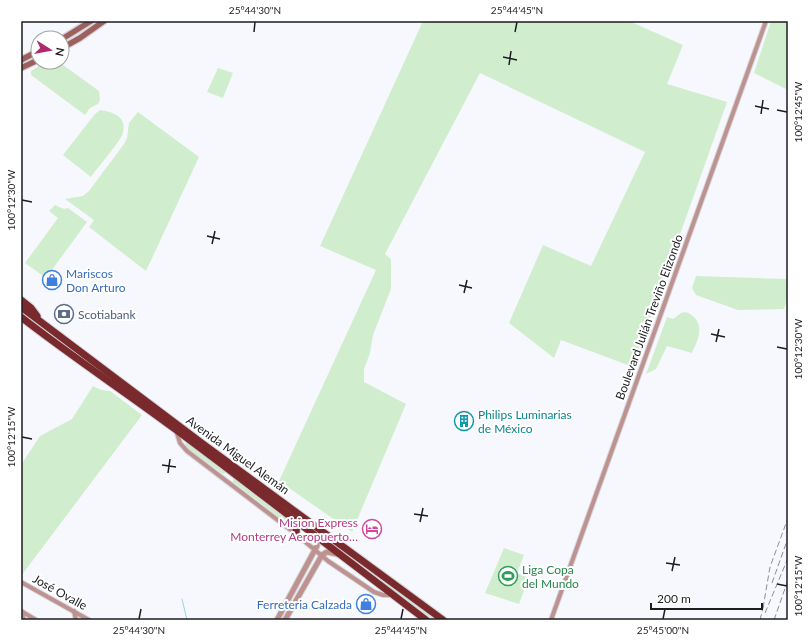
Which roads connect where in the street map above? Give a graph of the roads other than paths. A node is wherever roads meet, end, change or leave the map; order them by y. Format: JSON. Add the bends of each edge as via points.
{"nodes":[{"id":1,"x":90,"y":21,"type":"edge"},
{"id":2,"x":104,"y":21,"type":"edge"},
{"id":3,"x":766,"y":21,"type":"edge"},
{"id":4,"x":70,"y":34,"type":"edge"},
{"id":5,"x":70,"y":44,"type":"edge"},
{"id":6,"x":30,"y":55,"type":"edge"},
{"id":7,"x":21,"y":60,"type":"edge"},
{"id":8,"x":21,"y":300,"type":"edge"},
{"id":9,"x":21,"y":307,"type":"edge"},
{"id":10,"x":21,"y":317,"type":"edge"},
{"id":11,"x":38,"y":320,"type":"junction"},
{"id":12,"x":21,"y":323,"type":"edge"},
{"id":13,"x":52,"y":341,"type":"junction"},
{"id":14,"x":176,"y":430,"type":"junction"},
{"id":15,"x":297,"y":520,"type":"junction"},
{"id":16,"x":310,"y":530,"type":"junction"},
{"id":17,"x":296,"y":534,"type":"junction"},
{"id":18,"x":315,"y":550,"type":"junction"},
{"id":19,"x":322,"y":555,"type":"junction"},
{"id":20,"x":343,"y":556,"type":"junction"},
{"id":21,"x":21,"y":582,"type":"edge"},
{"id":22,"x":393,"y":595,"type":"junction"},
{"id":23,"x":21,"y":611,"type":"edge"},
{"id":24,"x":74,"y":611,"type":"junction"},
{"id":25,"x":24,"y":620,"type":"edge"},
{"id":26,"x":36,"y":620,"type":"edge"},
{"id":27,"x":76,"y":620,"type":"edge"},
{"id":28,"x":89,"y":620,"type":"edge"},
{"id":29,"x":277,"y":620,"type":"edge"},
{"id":30,"x":286,"y":620,"type":"edge"},
{"id":31,"x":426,"y":620,"type":"edge"},
{"id":32,"x":443,"y":620,"type":"edge"},
{"id":33,"x":551,"y":620,"type":"edge"}],
"edges":[{"from":1,"to":4,"type":"main road"},
{"from":2,"to":5,"type":"main road"},
{"from":3,"to":33,"type":"street","name":"Boulevard Julián Treviño Elizondo"},
{"from":6,"to":7,"type":"main road"},
{"from":8,"to":11,"type":"highway","via":[[31,308]]},
{"from":9,"to":11,"type":"highway","name":"Avenida Miguel Alemán"},
{"from":10,"to":13,"type":"highway","name":"Avenida Miguel Alemán"},
{"from":11,"to":32,"type":"highway","name":"Avenida Miguel Alemán"},
{"from":12,"to":13,"type":"highway","via":[[44,339]]},
{"from":13,"to":14,"type":"highway","name":"Avenida Miguel Alemán"},
{"from":14,"to":15,"type":"highway","name":"Avenida Miguel Alemán"},
{"from":14,"to":17,"type":"street","via":[[180,443],[187,452]]},
{"from":15,"to":16,"type":"highway","name":"Avenida Miguel Alemán"},
{"from":15,"to":17,"type":"highway"},
{"from":16,"to":18,"type":"street","via":[[317,540]]},
{"from":16,"to":20,"type":"highway","name":"Avenida Miguel Alemán"},
{"from":17,"to":18,"type":"street"},
{"from":18,"to":19,"type":"street"},
{"from":18,"to":29,"type":"street"},
{"from":19,"to":20,"type":"street","via":[[330,552]]},
{"from":19,"to":22,"type":"street","via":[[374,592]]},
{"from":19,"to":30,"type":"street"},
{"from":20,"to":22,"type":"highway","name":"Avenida Miguel Alemán"},
{"from":21,"to":24,"type":"street","name":"José Ovalle"},
{"from":22,"to":31,"type":"highway","name":"Avenida Miguel Alemán"},
{"from":23,"to":25,"type":"street"},
{"from":23,"to":26,"type":"street"},
{"from":24,"to":27,"type":"street"},
{"from":24,"to":28,"type":"street","name":"José Ovalle"}]}
